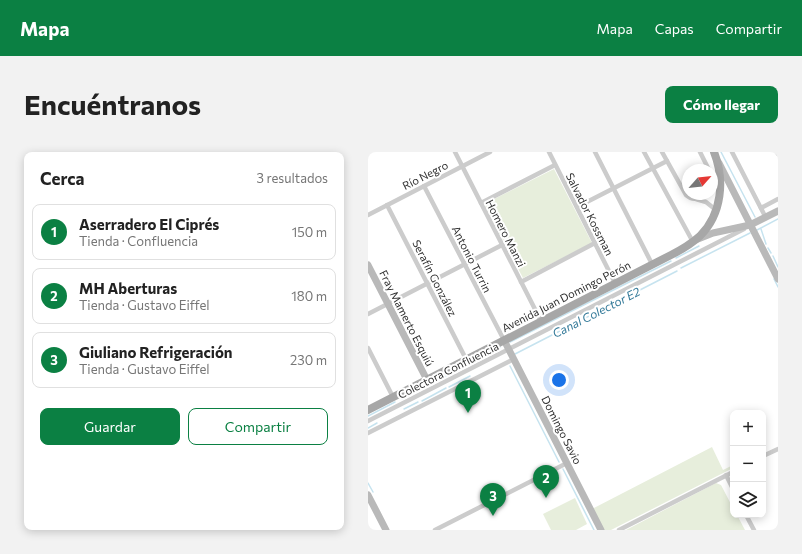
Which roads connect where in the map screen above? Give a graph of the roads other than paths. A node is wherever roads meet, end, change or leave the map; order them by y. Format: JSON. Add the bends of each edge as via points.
{"nodes":[{"id":1,"x":455,"y":152,"type":"edge"},
{"id":2,"x":490,"y":152,"type":"edge"},
{"id":3,"x":549,"y":152,"type":"edge"},
{"id":4,"x":595,"y":152,"type":"edge"},
{"id":5,"x":644,"y":152,"type":"edge"},
{"id":6,"x":662,"y":152,"type":"edge"},
{"id":7,"x":700,"y":152,"type":"edge"},
{"id":8,"x":714,"y":152,"type":"edge"},
{"id":9,"x":732,"y":152,"type":"edge"},
{"id":10,"x":667,"y":161,"type":"junction"},
{"id":11,"x":706,"y":164,"type":"edge"},
{"id":12,"x":556,"y":165,"type":"junction"},
{"id":13,"x":462,"y":166,"type":"junction"},
{"id":14,"x":653,"y":168,"type":"junction"},
{"id":15,"x":720,"y":177,"type":"junction"},
{"id":16,"x":718,"y":180,"type":"edge"},
{"id":17,"x":424,"y":186,"type":"junction"},
{"id":18,"x":614,"y":188,"type":"junction"},
{"id":19,"x":682,"y":188,"type":"edge"},
{"id":20,"x":778,"y":199,"type":"edge"},
{"id":21,"x":698,"y":200,"type":"edge"},
{"id":22,"x":481,"y":203,"type":"junction"},
{"id":23,"x":387,"y":205,"type":"junction"},
{"id":24,"x":577,"y":207,"type":"junction"},
{"id":25,"x":761,"y":208,"type":"junction"},
{"id":26,"x":716,"y":210,"type":"junction"},
{"id":27,"x":778,"y":211,"type":"edge"},
{"id":28,"x":368,"y":215,"type":"edge"},
{"id":29,"x":766,"y":218,"type":"junction"},
{"id":30,"x":750,"y":225,"type":"junction"},
{"id":31,"x":693,"y":242,"type":"junction"},
{"id":32,"x":595,"y":243,"type":"junction"},
{"id":33,"x":502,"y":245,"type":"junction"},
{"id":34,"x":465,"y":264,"type":"junction"},
{"id":35,"x":652,"y":264,"type":"junction"},
{"id":36,"x":368,"y":266,"type":"edge"},
{"id":37,"x":778,"y":279,"type":"edge"},
{"id":38,"x":521,"y":282,"type":"junction"},
{"id":39,"x":615,"y":283,"type":"junction"},
{"id":40,"x":427,"y":284,"type":"junction"},
{"id":41,"x":388,"y":304,"type":"junction"},
{"id":42,"x":368,"y":314,"type":"edge"},
{"id":43,"x":541,"y":321,"type":"junction"},
{"id":44,"x":504,"y":340,"type":"junction"},
{"id":45,"x":368,"y":348,"type":"edge"},
{"id":46,"x":509,"y":349,"type":"junction"},
{"id":47,"x":466,"y":359,"type":"junction"},
{"id":48,"x":514,"y":359,"type":"junction"},
{"id":49,"x":427,"y":380,"type":"junction"},
{"id":50,"x":395,"y":396,"type":"junction"},
{"id":51,"x":401,"y":404,"type":"junction"},
{"id":52,"x":368,"y":410,"type":"edge"},
{"id":53,"x":380,"y":415,"type":"junction"},
{"id":54,"x":368,"y":421,"type":"edge"},
{"id":55,"x":385,"y":424,"type":"junction"},
{"id":56,"x":368,"y":433,"type":"edge"},
{"id":57,"x":778,"y":448,"type":"edge"},
{"id":58,"x":766,"y":454,"type":"edge"},
{"id":59,"x":567,"y":463,"type":"junction"},
{"id":60,"x":730,"y":473,"type":"edge"},
{"id":61,"x":726,"y":475,"type":"junction"},
{"id":62,"x":730,"y":483,"type":"edge"},
{"id":63,"x":368,"y":495,"type":"edge"},
{"id":64,"x":371,"y":508,"type":"edge"},
{"id":65,"x":748,"y":518,"type":"edge"},
{"id":66,"x":386,"y":530,"type":"edge"},
{"id":67,"x":435,"y":530,"type":"edge"},
{"id":68,"x":601,"y":530,"type":"edge"},
{"id":69,"x":619,"y":530,"type":"edge"},
{"id":70,"x":754,"y":530,"type":"edge"}],
"edges":[{"from":1,"to":13,"type":"street","name":"Homero Manzi"},
{"from":2,"to":13,"type":"street","name":"Río Negro"},
{"from":3,"to":12,"type":"street","name":"Salvador Kossman"},
{"from":4,"to":18,"type":"street"},
{"from":5,"to":14,"type":"street"},
{"from":6,"to":10,"type":"street"},
{"from":7,"to":11,"type":"street"},
{"from":8,"to":15,"type":"main road"},
{"from":8,"to":30,"type":"street"},
{"from":9,"to":25,"type":"street"},
{"from":10,"to":14,"type":"street"},
{"from":10,"to":19,"type":"street"},
{"from":12,"to":22,"type":"street"},
{"from":12,"to":24,"type":"street","name":"Salvador Kossman"},
{"from":13,"to":17,"type":"street","name":"Río Negro"},
{"from":13,"to":22,"type":"street","name":"Homero Manzi"},
{"from":14,"to":18,"type":"street"},
{"from":14,"to":31,"type":"street"},
{"from":15,"to":16,"type":"street"},
{"from":15,"to":26,"type":"main road"},
{"from":17,"to":23,"type":"street","name":"Río Negro"},
{"from":17,"to":34,"type":"street","name":"Antonio Turrin"},
{"from":18,"to":24,"type":"street"},
{"from":18,"to":35,"type":"street"},
{"from":20,"to":25,"type":"street"},
{"from":21,"to":26,"type":"street","via":[[706,202]]},
{"from":22,"to":33,"type":"street","name":"Homero Manzi"},
{"from":23,"to":28,"type":"street","name":"Río Negro"},
{"from":23,"to":40,"type":"street","name":"Serafín González"},
{"from":24,"to":32,"type":"street","name":"Salvador Kossman"},
{"from":25,"to":29,"type":"street"},
{"from":26,"to":31,"type":"main road","via":[[711,222]]},
{"from":27,"to":29,"type":"street","name":"Avenida Juan Domingo Perón"},
{"from":29,"to":30,"type":"street","name":"Avenida Juan Domingo Perón"},
{"from":30,"to":31,"type":"street","name":"Avenida Juan Domingo Perón","via":[[713,233]]},
{"from":30,"to":37,"type":"street"},
{"from":30,"to":46,"type":"street","name":"Colectora Confluencia"},
{"from":31,"to":35,"type":"main road","name":"Avenida Juan Domingo Perón"},
{"from":32,"to":38,"type":"street"},
{"from":32,"to":39,"type":"street","name":"Salvador Kossman"},
{"from":33,"to":34,"type":"street"},
{"from":33,"to":38,"type":"street","name":"Homero Manzi"},
{"from":34,"to":40,"type":"street"},
{"from":34,"to":44,"type":"street","name":"Antonio Turrin"},
{"from":35,"to":39,"type":"main road","name":"Avenida Juan Domingo Perón"},
{"from":36,"to":41,"type":"street","name":"Fray Mamerto Esquiú"},
{"from":38,"to":43,"type":"street","name":"Homero Manzi"},
{"from":39,"to":43,"type":"main road","name":"Avenida Juan Domingo Perón"},
{"from":40,"to":41,"type":"street"},
{"from":40,"to":47,"type":"street","name":"Serafín González"},
{"from":41,"to":42,"type":"street"},
{"from":41,"to":49,"type":"street","name":"Fray Mamerto Esquiú"},
{"from":43,"to":44,"type":"main road","name":"Avenida Juan Domingo Perón"},
{"from":44,"to":46,"type":"street","name":"Domingo Savio"},
{"from":44,"to":47,"type":"main road","name":"Avenida Juan Domingo Perón"},
{"from":45,"to":50,"type":"street"},
{"from":46,"to":48,"type":"street","name":"Domingo Savio"},
{"from":46,"to":51,"type":"street","name":"Colectora Confluencia"},
{"from":47,"to":49,"type":"main road","name":"Avenida Juan Domingo Perón"},
{"from":48,"to":55,"type":"street"},
{"from":48,"to":59,"type":"street","name":"Domingo Savio"},
{"from":49,"to":50,"type":"main road","name":"Avenida Juan Domingo Perón"},
{"from":50,"to":51,"type":"street"},
{"from":50,"to":52,"type":"main road","name":"Avenida Juan Domingo Perón"},
{"from":51,"to":53,"type":"street","name":"Colectora Confluencia"},
{"from":53,"to":54,"type":"street","name":"Colectora Confluencia"},
{"from":53,"to":55,"type":"street"},
{"from":55,"to":56,"type":"street"},
{"from":57,"to":58,"type":"street"},
{"from":59,"to":67,"type":"street"},
{"from":59,"to":68,"type":"street","name":"Domingo Savio"},
{"from":60,"to":61,"type":"street"},
{"from":61,"to":62,"type":"street"},
{"from":61,"to":69,"type":"street"},
{"from":63,"to":64,"type":"street"},
{"from":64,"to":66,"type":"street"},
{"from":65,"to":70,"type":"street"}]}
